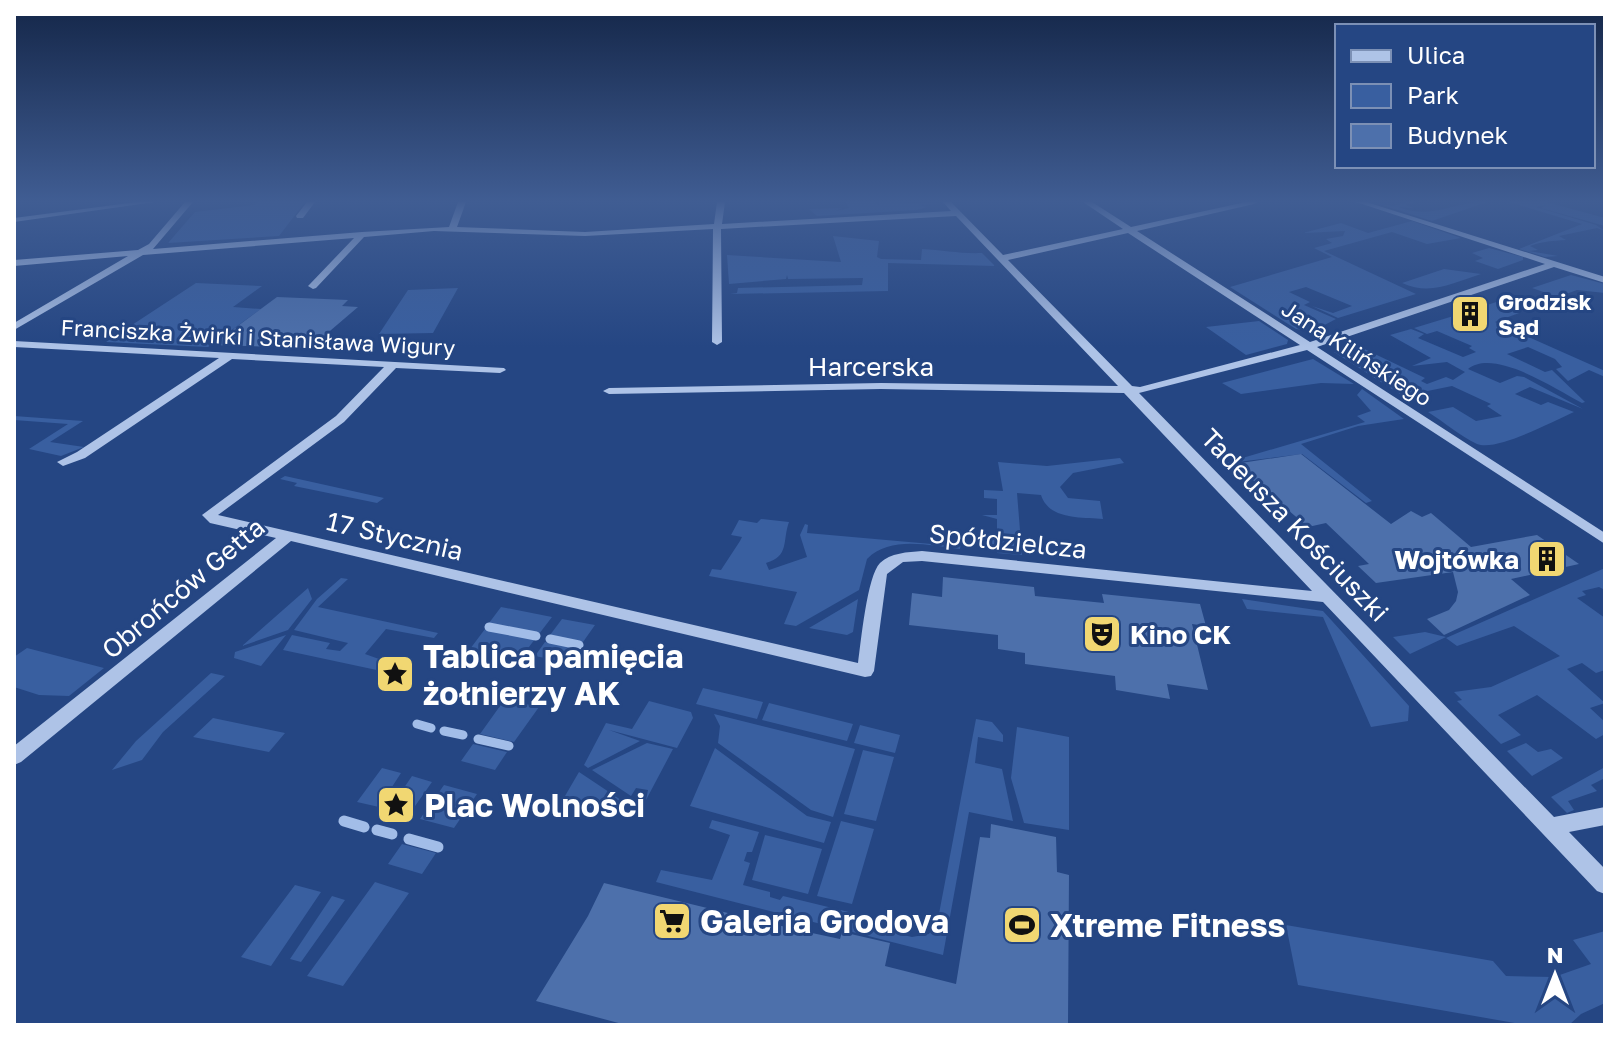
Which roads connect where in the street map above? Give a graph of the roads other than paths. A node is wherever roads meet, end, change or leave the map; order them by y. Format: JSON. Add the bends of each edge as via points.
{"nodes":[{"id":1,"x":141,"y":250,"type":"edge"},
{"id":2,"x":146,"y":250,"type":"edge"},
{"id":3,"x":346,"y":250,"type":"edge"},
{"id":4,"x":717,"y":250,"type":"edge"},
{"id":5,"x":996,"y":250,"type":"edge"},
{"id":6,"x":1038,"y":250,"type":"edge"},
{"id":7,"x":1163,"y":250,"type":"edge"},
{"id":8,"x":1511,"y":250,"type":"edge"},
{"id":9,"x":1003,"y":258,"type":"junction"},
{"id":10,"x":14,"y":263,"type":"edge"},
{"id":11,"x":1553,"y":264,"type":"junction"},
{"id":12,"x":1605,"y":280,"type":"edge"},
{"id":13,"x":313,"y":286,"type":"dead end"},
{"id":14,"x":14,"y":327,"type":"edge"},
{"id":15,"x":717,"y":342,"type":"dead end"},
{"id":16,"x":14,"y":344,"type":"edge"},
{"id":17,"x":1309,"y":346,"type":"junction"},
{"id":18,"x":229,"y":356,"type":"junction"},
{"id":19,"x":393,"y":364,"type":"junction"},
{"id":20,"x":500,"y":370,"type":"dead end"},
{"id":21,"x":609,"y":391,"type":"dead end"},
{"id":22,"x":1132,"y":391,"type":"junction"},
{"id":23,"x":63,"y":462,"type":"dead end"},
{"id":24,"x":288,"y":536,"type":"junction"},
{"id":25,"x":1605,"y":539,"type":"edge"},
{"id":26,"x":493,"y":583,"type":"joint"},
{"id":27,"x":1332,"y":598,"type":"junction"},
{"id":28,"x":14,"y":757,"type":"edge"},
{"id":29,"x":1605,"y":816,"type":"edge"},
{"id":30,"x":1551,"y":827,"type":"junction"},
{"id":31,"x":1605,"y":884,"type":"edge"}],
"edges":[{"from":1,"to":10,"type":"street"},
{"from":2,"to":14,"type":"street"},
{"from":3,"to":13,"type":"street"},
{"from":4,"to":15,"type":"street"},
{"from":5,"to":9,"type":"street","name":"Tadeusza Kościuszki"},
{"from":6,"to":9,"type":"street"},
{"from":7,"to":17,"type":"street","name":"Jana Kilińskiego"},
{"from":8,"to":11,"type":"street"},
{"from":9,"to":22,"type":"street","name":"Tadeusza Kościuszki"},
{"from":11,"to":12,"type":"street"},
{"from":11,"to":17,"type":"street","name":"Harcerska"},
{"from":16,"to":18,"type":"street","name":"Franciszka Żwirki i Stanisława Wigury"},
{"from":17,"to":22,"type":"street","name":"Harcerska"},
{"from":17,"to":25,"type":"street","name":"Jana Kilińskiego"},
{"from":18,"to":19,"type":"street","name":"Franciszka Żwirki i Stanisława Wigury"},
{"from":18,"to":23,"type":"street"},
{"from":19,"to":20,"type":"street","name":"Franciszka Żwirki i Stanisława Wigury"},
{"from":19,"to":24,"type":"street","name":"Obrońców Getta","via":[[340,419],[209,515]]},
{"from":21,"to":22,"type":"street","name":"Harcerska","via":[[869,386]]},
{"from":22,"to":27,"type":"street","name":"Tadeusza Kościuszki"},
{"from":24,"to":26,"type":"street","name":"17 Stycznia"},
{"from":24,"to":28,"type":"street","name":"Obrońców Getta"},
{"from":26,"to":27,"type":"street","name":"Spółdzielcza","via":[[865,671],[880,573],[888,562],[903,557]]},
{"from":27,"to":30,"type":"street","name":"Tadeusza Kościuszki"},
{"from":29,"to":30,"type":"street"},
{"from":30,"to":31,"type":"street","name":"Tadeusza Kościuszki"}]}
